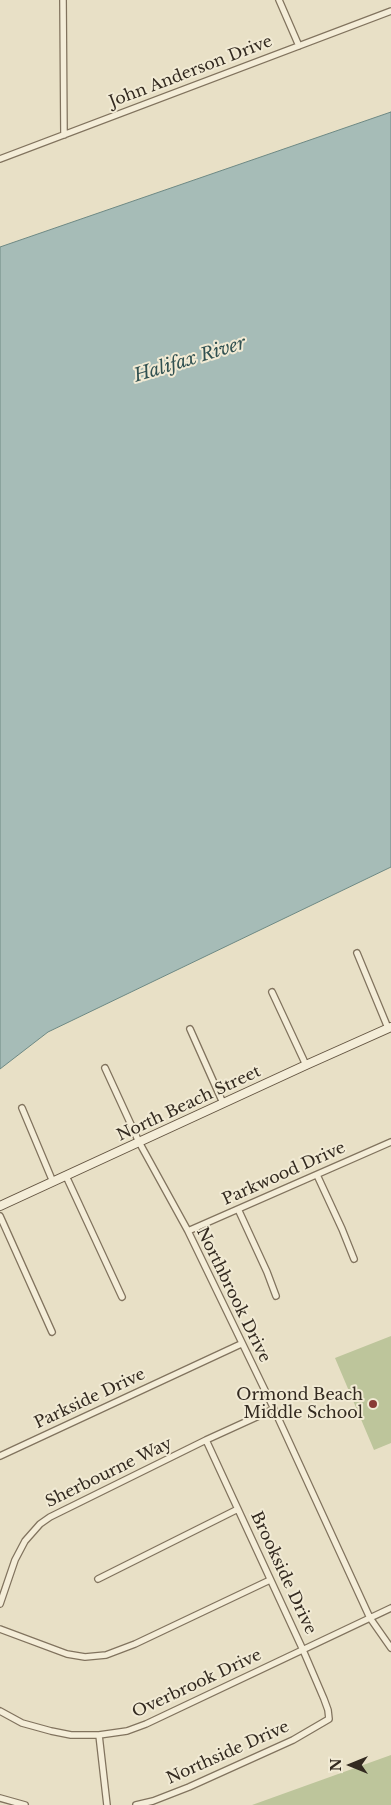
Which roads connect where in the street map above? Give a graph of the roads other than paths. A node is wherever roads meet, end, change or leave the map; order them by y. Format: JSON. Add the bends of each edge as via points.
{"nodes":[{"id":1,"x":63,"y":0,"type":"edge"},
{"id":2,"x":279,"y":0,"type":"edge"},
{"id":3,"x":391,"y":11,"type":"edge"},
{"id":4,"x":299,"y":46,"type":"junction"},
{"id":5,"x":64,"y":135,"type":"junction"},
{"id":6,"x":0,"y":159,"type":"edge"},
{"id":7,"x":357,"y":953,"type":"dead end"},
{"id":8,"x":272,"y":992,"type":"dead end"},
{"id":9,"x":389,"y":1028,"type":"edge"},
{"id":10,"x":190,"y":1029,"type":"dead end"},
{"id":11,"x":306,"y":1064,"type":"junction"},
{"id":12,"x":105,"y":1068,"type":"dead end"},
{"id":13,"x":223,"y":1103,"type":"junction"},
{"id":14,"x":22,"y":1108,"type":"dead end"},
{"id":15,"x":139,"y":1142,"type":"junction"},
{"id":16,"x":391,"y":1142,"type":"edge"},
{"id":17,"x":317,"y":1175,"type":"junction"},
{"id":18,"x":66,"y":1176,"type":"junction"},
{"id":19,"x":53,"y":1182,"type":"junction"},
{"id":20,"x":0,"y":1206,"type":"edge"},
{"id":21,"x":238,"y":1209,"type":"junction"},
{"id":22,"x":0,"y":1216,"type":"edge"},
{"id":23,"x":188,"y":1231,"type":"junction"},
{"id":24,"x":354,"y":1259,"type":"dead end"},
{"id":25,"x":276,"y":1296,"type":"dead end"},
{"id":26,"x":122,"y":1297,"type":"dead end"},
{"id":27,"x":52,"y":1332,"type":"dead end"},
{"id":28,"x":241,"y":1344,"type":"junction"},
{"id":29,"x":274,"y":1410,"type":"junction"},
{"id":30,"x":206,"y":1440,"type":"junction"},
{"id":31,"x":0,"y":1456,"type":"edge"},
{"id":32,"x":238,"y":1509,"type":"junction"},
{"id":33,"x":98,"y":1579,"type":"dead end"},
{"id":34,"x":270,"y":1580,"type":"junction"},
{"id":35,"x":0,"y":1604,"type":"edge"},
{"id":36,"x":391,"y":1608,"type":"edge"},
{"id":37,"x":370,"y":1618,"type":"junction"},
{"id":38,"x":0,"y":1628,"type":"edge"},
{"id":39,"x":391,"y":1648,"type":"edge"},
{"id":40,"x":303,"y":1650,"type":"junction"},
{"id":41,"x":0,"y":1711,"type":"edge"},
{"id":42,"x":329,"y":1719,"type":"joint"},
{"id":43,"x":100,"y":1735,"type":"junction"},
{"id":44,"x":0,"y":1798,"type":"edge"},
{"id":45,"x":25,"y":1805,"type":"edge"},
{"id":46,"x":107,"y":1805,"type":"edge"},
{"id":47,"x":136,"y":1805,"type":"edge"}],
"edges":[{"from":1,"to":5,"type":"street"},
{"from":2,"to":4,"type":"street"},
{"from":3,"to":4,"type":"street","name":"John Anderson Drive"},
{"from":4,"to":5,"type":"street","name":"John Anderson Drive"},
{"from":5,"to":6,"type":"street","name":"John Anderson Drive"},
{"from":7,"to":9,"type":"street"},
{"from":8,"to":11,"type":"street"},
{"from":9,"to":11,"type":"street","name":"North Beach Street"},
{"from":10,"to":13,"type":"street"},
{"from":11,"to":13,"type":"street","name":"North Beach Street"},
{"from":12,"to":15,"type":"street","name":"Northbrook Drive"},
{"from":13,"to":15,"type":"street","name":"North Beach Street"},
{"from":14,"to":19,"type":"street"},
{"from":15,"to":18,"type":"street","name":"North Beach Street"},
{"from":15,"to":23,"type":"street","name":"Northbrook Drive"},
{"from":16,"to":17,"type":"street","name":"Parkwood Drive"},
{"from":17,"to":21,"type":"street","name":"Parkwood Drive"},
{"from":17,"to":24,"type":"street"},
{"from":18,"to":19,"type":"street","name":"North Beach Street"},
{"from":18,"to":26,"type":"street"},
{"from":19,"to":20,"type":"street","name":"North Beach Street"},
{"from":21,"to":23,"type":"street","name":"Parkwood Drive"},
{"from":21,"to":25,"type":"street"},
{"from":22,"to":27,"type":"street"},
{"from":23,"to":28,"type":"street","name":"Northbrook Drive"},
{"from":28,"to":29,"type":"street","name":"Northbrook Drive"},
{"from":28,"to":31,"type":"street","name":"Parkside Drive"},
{"from":29,"to":30,"type":"street","name":"Sherbourne Way"},
{"from":29,"to":37,"type":"street","name":"Northbrook Drive"},
{"from":30,"to":32,"type":"street","name":"Brookside Drive"},
{"from":30,"to":35,"type":"street","name":"Sherbourne Way","via":[[40,1524],[24,1541],[14,1560]]},
{"from":32,"to":33,"type":"street"},
{"from":32,"to":34,"type":"street","name":"Brookside Drive"},
{"from":34,"to":38,"type":"street","via":[[106,1655],[86,1657],[67,1654]]},
{"from":34,"to":40,"type":"street","name":"Brookside Drive"},
{"from":36,"to":37,"type":"street","name":"Overbrook Drive"},
{"from":37,"to":39,"type":"street","name":"Northbrook Drive"},
{"from":37,"to":40,"type":"street","name":"Overbrook Drive"},
{"from":40,"to":42,"type":"street","name":"Brookside Drive"},
{"from":40,"to":43,"type":"street","name":"Overbrook Drive","via":[[146,1724]]},
{"from":41,"to":43,"type":"street","name":"Overbrook Drive","via":[[51,1732]]},
{"from":42,"to":47,"type":"street","name":"Northside Drive","via":[[293,1740],[189,1787]]},
{"from":43,"to":46,"type":"street"},
{"from":44,"to":45,"type":"street"}]}
